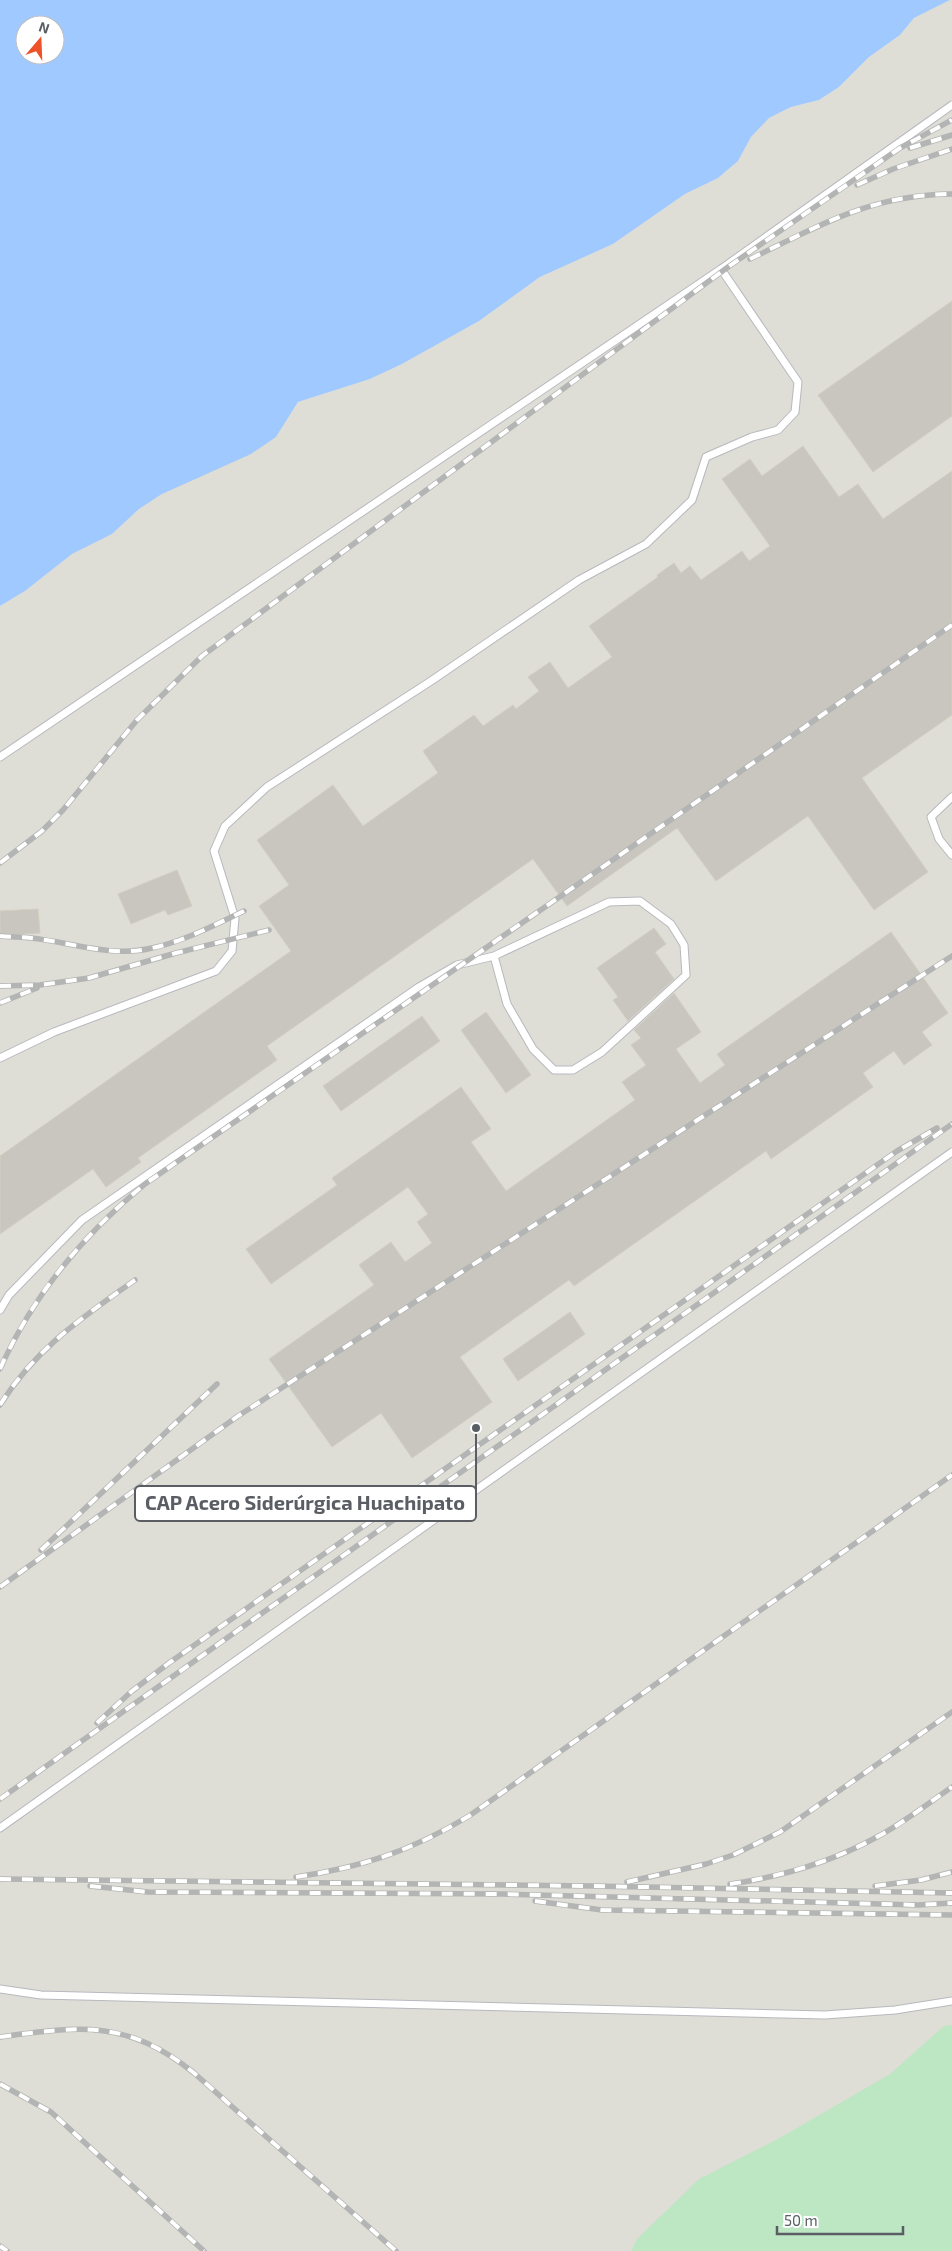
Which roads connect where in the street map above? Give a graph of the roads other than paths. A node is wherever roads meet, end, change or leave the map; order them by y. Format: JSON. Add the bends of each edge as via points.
{"nodes":[{"id":1,"x":952,"y":105,"type":"edge"},
{"id":2,"x":721,"y":269,"type":"junction"},
{"id":3,"x":0,"y":757,"type":"edge"},
{"id":4,"x":952,"y":797,"type":"edge"},
{"id":5,"x":952,"y":855,"type":"edge"},
{"id":6,"x":494,"y":956,"type":"junction"},
{"id":7,"x":0,"y":1058,"type":"edge"},
{"id":8,"x":952,"y":1152,"type":"edge"},
{"id":9,"x":0,"y":1310,"type":"edge"},
{"id":10,"x":0,"y":1828,"type":"edge"},
{"id":11,"x":0,"y":1989,"type":"edge"},
{"id":12,"x":952,"y":2001,"type":"edge"}],
"edges":[{"from":1,"to":2,"type":"lane"},
{"from":2,"to":3,"type":"lane"},
{"from":2,"to":7,"type":"lane","via":[[798,382],[795,412],[778,430],[752,437],[706,457],[692,500],[646,544],[580,580],[267,786],[225,826],[214,851],[235,918],[232,951],[216,971],[54,1032]]},
{"from":4,"to":5,"type":"lane","via":[[931,817],[939,839]]},
{"from":6,"to":6,"type":"lane","via":[[507,1004],[533,1049],[554,1070],[573,1070],[602,1052],[686,975],[684,945],[671,924],[640,900],[609,902]]},
{"from":6,"to":9,"type":"lane","via":[[457,965],[419,987],[82,1220],[9,1295]]},
{"from":8,"to":10,"type":"lane"},
{"from":11,"to":12,"type":"lane","via":[[41,1995],[825,2014],[895,2010]]}]}
